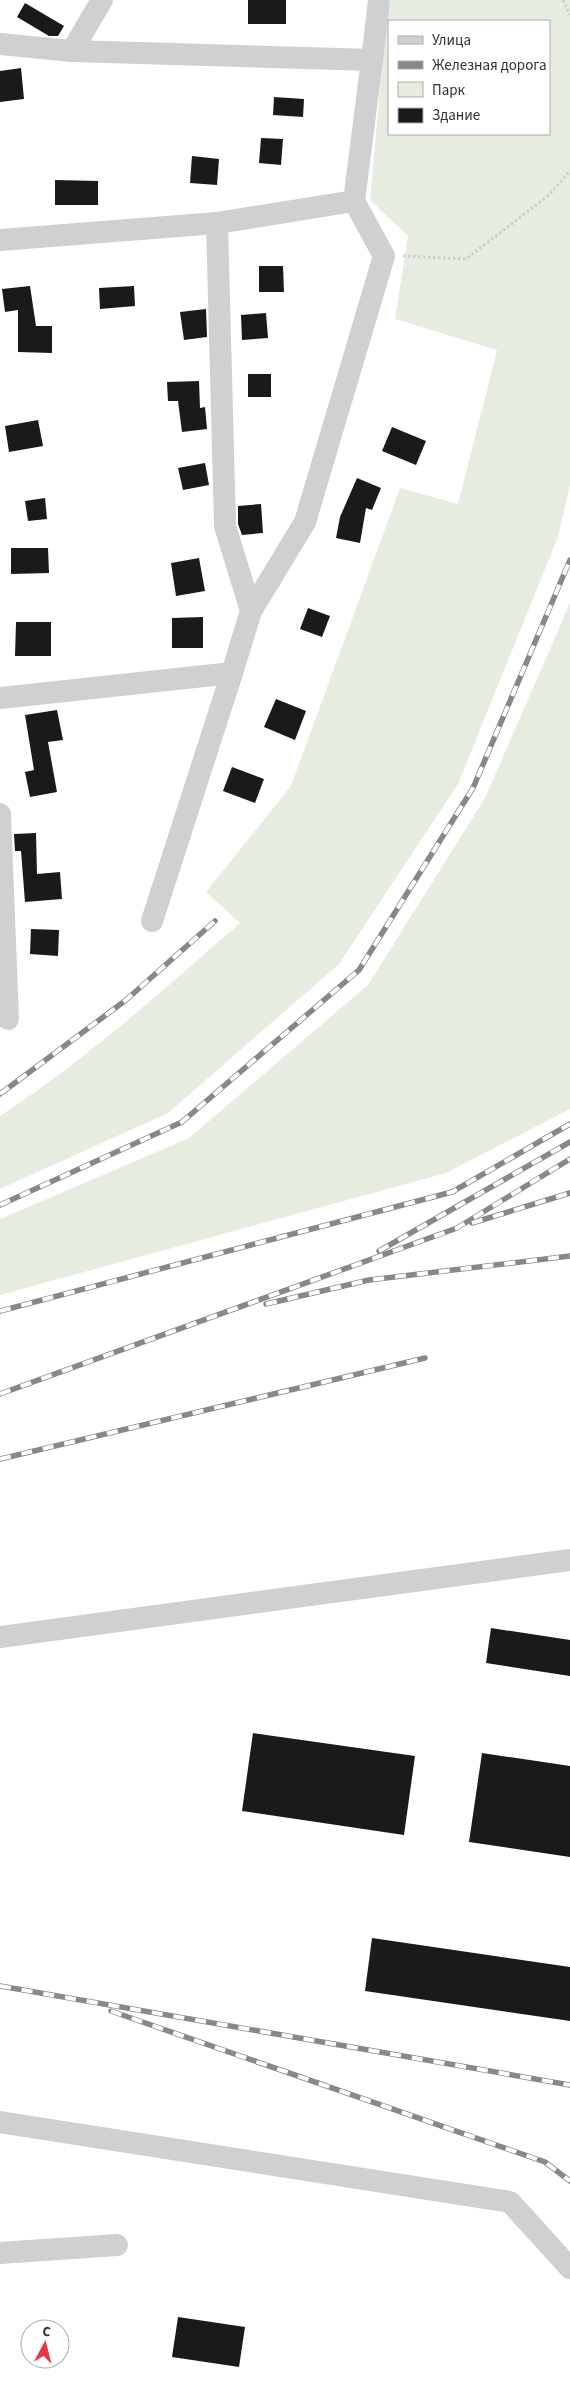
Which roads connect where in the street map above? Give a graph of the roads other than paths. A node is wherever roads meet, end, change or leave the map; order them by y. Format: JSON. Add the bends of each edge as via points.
{"nodes":[{"id":1,"x":102,"y":0,"type":"edge"},
{"id":2,"x":379,"y":0,"type":"edge"},
{"id":3,"x":0,"y":44,"type":"edge"},
{"id":4,"x":72,"y":50,"type":"junction"},
{"id":5,"x":372,"y":60,"type":"junction"},
{"id":6,"x":354,"y":201,"type":"junction"},
{"id":7,"x":217,"y":223,"type":"junction"},
{"id":8,"x":0,"y":240,"type":"edge"},
{"id":9,"x":252,"y":611,"type":"junction"},
{"id":10,"x":232,"y":673,"type":"junction"},
{"id":11,"x":0,"y":698,"type":"edge"},
{"id":12,"x":0,"y":814,"type":"edge"},
{"id":13,"x":152,"y":921,"type":"dead end"},
{"id":14,"x":8,"y":1018,"type":"dead end"},
{"id":15,"x":570,"y":1560,"type":"edge"},
{"id":16,"x":0,"y":1637,"type":"edge"},
{"id":17,"x":0,"y":2122,"type":"edge"},
{"id":18,"x":117,"y":2245,"type":"dead end"},
{"id":19,"x":0,"y":2253,"type":"edge"},
{"id":20,"x":570,"y":2268,"type":"edge"}],
"edges":[{"from":1,"to":4,"type":"street"},
{"from":2,"to":5,"type":"street"},
{"from":3,"to":4,"type":"street"},
{"from":4,"to":5,"type":"street"},
{"from":5,"to":6,"type":"street"},
{"from":6,"to":7,"type":"street"},
{"from":6,"to":9,"type":"street","via":[[384,256],[305,522]]},
{"from":7,"to":8,"type":"street"},
{"from":7,"to":9,"type":"street","via":[[225,526]]},
{"from":9,"to":10,"type":"street"},
{"from":10,"to":11,"type":"street"},
{"from":10,"to":13,"type":"street"},
{"from":12,"to":14,"type":"street"},
{"from":15,"to":16,"type":"street"},
{"from":17,"to":20,"type":"street","via":[[510,2202]]},
{"from":18,"to":19,"type":"street"}]}
